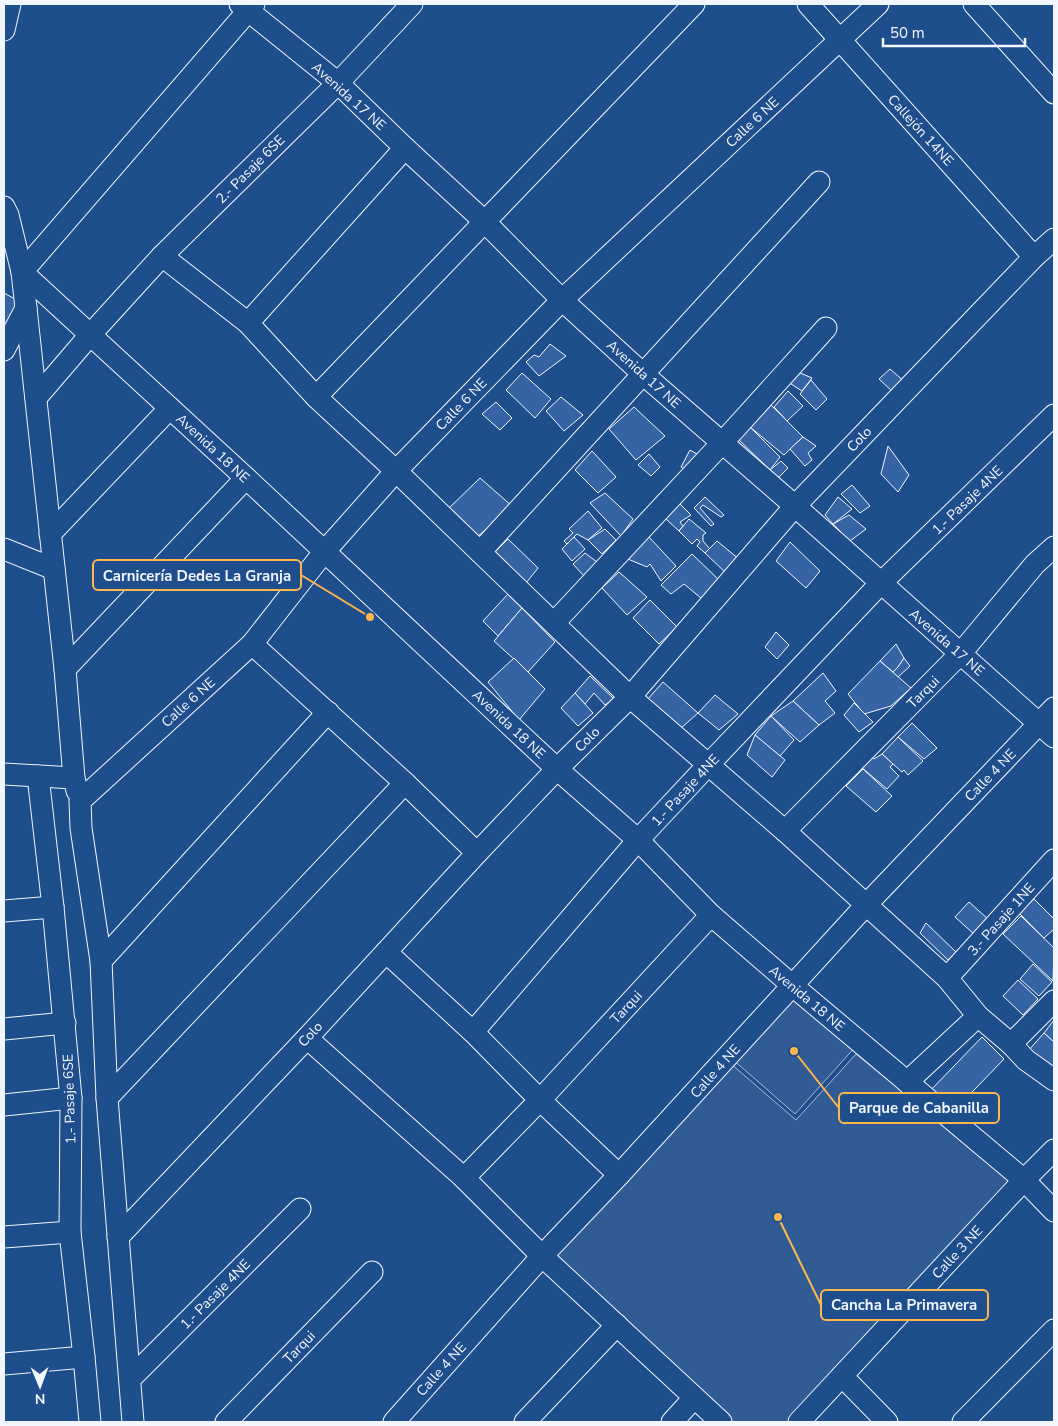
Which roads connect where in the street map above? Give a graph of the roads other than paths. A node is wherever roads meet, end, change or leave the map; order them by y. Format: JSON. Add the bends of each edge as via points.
{"nodes":[{"id":1,"x":10,"y":4,"type":"edge"},
{"id":2,"x":412,"y":4,"type":"edge"},
{"id":3,"x":694,"y":4,"type":"edge"},
{"id":4,"x":808,"y":4,"type":"edge"},
{"id":5,"x":878,"y":4,"type":"edge"},
{"id":6,"x":974,"y":4,"type":"edge"},
{"id":7,"x":247,"y":6,"type":"edge"},
{"id":8,"x":4,"y":30,"type":"edge"},
{"id":9,"x":840,"y":39,"type":"junction"},
{"id":10,"x":338,"y":83,"type":"junction"},
{"id":11,"x":1054,"y":93,"type":"edge"},
{"id":12,"x":405,"y":148,"type":"junction"},
{"id":13,"x":819,"y":182,"type":"dead end"},
{"id":14,"x":4,"y":208,"type":"edge"},
{"id":15,"x":485,"y":222,"type":"junction"},
{"id":16,"x":1054,"y":239,"type":"edge"},
{"id":17,"x":162,"y":256,"type":"junction"},
{"id":18,"x":1034,"y":258,"type":"junction"},
{"id":19,"x":22,"y":272,"type":"junction"},
{"id":20,"x":562,"y":300,"type":"junction"},
{"id":21,"x":26,"y":308,"type":"junction"},
{"id":22,"x":248,"y":323,"type":"junction"},
{"id":23,"x":826,"y":328,"type":"dead end"},
{"id":24,"x":90,"y":335,"type":"junction"},
{"id":25,"x":4,"y":350,"type":"edge"},
{"id":26,"x":643,"y":374,"type":"junction"},
{"id":27,"x":316,"y":397,"type":"junction"},
{"id":28,"x":36,"y":398,"type":"junction"},
{"id":29,"x":170,"y":408,"type":"junction"},
{"id":30,"x":1054,"y":415,"type":"edge"},
{"id":31,"x":722,"y":443,"type":"junction"},
{"id":32,"x":396,"y":471,"type":"junction"},
{"id":33,"x":246,"y":478,"type":"junction"},
{"id":34,"x":795,"y":506,"type":"junction"},
{"id":35,"x":50,"y":534,"type":"junction"},
{"id":36,"x":1054,"y":547,"type":"edge"},
{"id":37,"x":4,"y":549,"type":"edge"},
{"id":38,"x":324,"y":552,"type":"junction"},
{"id":39,"x":480,"y":552,"type":"junction"},
{"id":40,"x":54,"y":569,"type":"junction"},
{"id":41,"x":881,"y":583,"type":"junction"},
{"id":42,"x":554,"y":624,"type":"junction"},
{"id":43,"x":252,"y":644,"type":"junction"},
{"id":44,"x":961,"y":653,"type":"junction"},
{"id":45,"x":65,"y":669,"type":"junction"},
{"id":46,"x":630,"y":697,"type":"junction"},
{"id":47,"x":1054,"y":708,"type":"edge"},
{"id":48,"x":328,"y":712,"type":"junction"},
{"id":49,"x":1047,"y":730,"type":"edge"},
{"id":50,"x":709,"y":764,"type":"junction"},
{"id":51,"x":557,"y":769,"type":"junction"},
{"id":52,"x":4,"y":774,"type":"edge"},
{"id":53,"x":38,"y":776,"type":"junction"},
{"id":54,"x":74,"y":778,"type":"junction"},
{"id":55,"x":405,"y":783,"type":"junction"},
{"id":56,"x":80,"y":801,"type":"junction"},
{"id":57,"x":785,"y":831,"type":"junction"},
{"id":58,"x":638,"y":840,"type":"junction"},
{"id":59,"x":477,"y":853,"type":"junction"},
{"id":60,"x":1054,"y":860,"type":"edge"},
{"id":61,"x":866,"y":905,"type":"junction"},
{"id":62,"x":53,"y":907,"type":"junction"},
{"id":63,"x":4,"y":911,"type":"edge"},
{"id":64,"x":712,"y":915,"type":"junction"},
{"id":65,"x":386,"y":952,"type":"junction"},
{"id":66,"x":101,"y":961,"type":"junction"},
{"id":67,"x":947,"y":978,"type":"junction"},
{"id":68,"x":792,"y":986,"type":"junction"},
{"id":69,"x":1054,"y":1000,"type":"edge"},
{"id":70,"x":978,"y":1016,"type":"junction"},
{"id":71,"x":64,"y":1023,"type":"junction"},
{"id":72,"x":4,"y":1029,"type":"edge"},
{"id":73,"x":473,"y":1032,"type":"junction"},
{"id":74,"x":307,"y":1038,"type":"junction"},
{"id":75,"x":1011,"y":1044,"type":"junction"},
{"id":76,"x":1054,"y":1080,"type":"edge"},
{"id":77,"x":907,"y":1082,"type":"junction"},
{"id":78,"x":71,"y":1098,"type":"junction"},
{"id":79,"x":106,"y":1098,"type":"junction"},
{"id":80,"x":540,"y":1100,"type":"junction"},
{"id":81,"x":4,"y":1105,"type":"edge"},
{"id":82,"x":1054,"y":1150,"type":"edge"},
{"id":83,"x":619,"y":1175,"type":"junction"},
{"id":84,"x":464,"y":1178,"type":"junction"},
{"id":85,"x":1024,"y":1180,"type":"junction"},
{"id":86,"x":300,"y":1209,"type":"dead end"},
{"id":87,"x":1054,"y":1211,"type":"edge"},
{"id":88,"x":70,"y":1232,"type":"junction"},
{"id":89,"x":4,"y":1237,"type":"edge"},
{"id":90,"x":118,"y":1237,"type":"junction"},
{"id":91,"x":542,"y":1256,"type":"junction"},
{"id":92,"x":372,"y":1272,"type":"dead end"},
{"id":93,"x":617,"y":1326,"type":"junction"},
{"id":94,"x":1054,"y":1330,"type":"edge"},
{"id":95,"x":84,"y":1357,"type":"junction"},
{"id":96,"x":4,"y":1364,"type":"edge"},
{"id":97,"x":842,"y":1376,"type":"junction"},
{"id":98,"x":130,"y":1379,"type":"junction"},
{"id":99,"x":694,"y":1398,"type":"junction"},
{"id":100,"x":90,"y":1422,"type":"edge"},
{"id":101,"x":133,"y":1422,"type":"edge"},
{"id":102,"x":226,"y":1422,"type":"edge"},
{"id":103,"x":394,"y":1422,"type":"edge"},
{"id":104,"x":525,"y":1422,"type":"edge"},
{"id":105,"x":672,"y":1422,"type":"edge"},
{"id":106,"x":721,"y":1422,"type":"edge"},
{"id":107,"x":799,"y":1422,"type":"edge"},
{"id":108,"x":887,"y":1422,"type":"edge"},
{"id":109,"x":962,"y":1422,"type":"edge"}],
"edges":[{"from":1,"to":8,"type":"street"},
{"from":2,"to":10,"type":"street","name":"2.- Pasaje 6SE"},
{"from":3,"to":15,"type":"street"},
{"from":4,"to":9,"type":"street","name":"Callejón 14NE"},
{"from":5,"to":9,"type":"street","name":"Calle 6 NE"},
{"from":6,"to":11,"type":"street"},
{"from":7,"to":10,"type":"street","name":"Avenida 17 NE"},
{"from":7,"to":19,"type":"street"},
{"from":9,"to":18,"type":"street","name":"Callejón 14NE"},
{"from":9,"to":20,"type":"street","name":"Calle 6 NE"},
{"from":10,"to":12,"type":"street","name":"Avenida 17 NE"},
{"from":10,"to":17,"type":"street","name":"2.- Pasaje 6SE"},
{"from":12,"to":15,"type":"street","name":"Avenida 17 NE"},
{"from":12,"to":22,"type":"street"},
{"from":13,"to":26,"type":"street"},
{"from":14,"to":19,"type":"street"},
{"from":15,"to":20,"type":"street","name":"Avenida 17 NE"},
{"from":15,"to":27,"type":"street"},
{"from":16,"to":18,"type":"street","name":"Colo"},
{"from":17,"to":22,"type":"street"},
{"from":17,"to":24,"type":"street","name":"2.- Pasaje 6SE"},
{"from":18,"to":34,"type":"street","name":"Colo"},
{"from":19,"to":21,"type":"street"},
{"from":19,"to":24,"type":"street","name":"Avenida 18 NE"},
{"from":20,"to":26,"type":"street","name":"Avenida 17 NE"},
{"from":20,"to":32,"type":"street","name":"Calle 6 NE"},
{"from":21,"to":25,"type":"street"},
{"from":21,"to":28,"type":"street"},
{"from":22,"to":27,"type":"street"},
{"from":23,"to":31,"type":"street"},
{"from":24,"to":28,"type":"street","name":"2.- Pasaje 6SE"},
{"from":24,"to":29,"type":"street","name":"Avenida 18 NE"},
{"from":26,"to":31,"type":"street","name":"Avenida 17 NE"},
{"from":26,"to":39,"type":"street"},
{"from":27,"to":32,"type":"street"},
{"from":28,"to":35,"type":"street"},
{"from":29,"to":33,"type":"street","name":"Avenida 18 NE"},
{"from":29,"to":35,"type":"street"},
{"from":30,"to":41,"type":"street","name":"1.- Pasaje 4NE"},
{"from":31,"to":34,"type":"street","name":"Avenida 17 NE"},
{"from":31,"to":42,"type":"street"},
{"from":32,"to":38,"type":"street","name":"Calle 6 NE"},
{"from":32,"to":39,"type":"street"},
{"from":33,"to":38,"type":"street","name":"Avenida 18 NE"},
{"from":33,"to":45,"type":"street"},
{"from":34,"to":41,"type":"street","name":"Avenida 17 NE"},
{"from":34,"to":46,"type":"street","name":"Colo"},
{"from":35,"to":40,"type":"street"},
{"from":36,"to":44,"type":"street","name":"Tarqui","via":[[1035,564]]},
{"from":37,"to":40,"type":"street"},
{"from":38,"to":43,"type":"street","name":"Calle 6 NE"},
{"from":38,"to":51,"type":"street","name":"Avenida 18 NE"},
{"from":39,"to":42,"type":"street"},
{"from":40,"to":45,"type":"street"},
{"from":41,"to":44,"type":"street","name":"Avenida 17 NE"},
{"from":41,"to":50,"type":"street","name":"1.- Pasaje 4NE"},
{"from":42,"to":46,"type":"street"},
{"from":43,"to":48,"type":"street"},
{"from":43,"to":56,"type":"street","name":"Calle 6 NE"},
{"from":44,"to":49,"type":"street","name":"Avenida 17 NE"},
{"from":44,"to":57,"type":"street","name":"Tarqui"},
{"from":45,"to":54,"type":"street"},
{"from":46,"to":50,"type":"street"},
{"from":46,"to":51,"type":"street","name":"Colo"},
{"from":47,"to":49,"type":"street","name":"Calle 4 NE"},
{"from":48,"to":55,"type":"street"},
{"from":48,"to":66,"type":"street"},
{"from":49,"to":61,"type":"street","name":"Calle 4 NE"},
{"from":50,"to":57,"type":"street"},
{"from":50,"to":58,"type":"street","name":"1.- Pasaje 4NE"},
{"from":51,"to":58,"type":"street","name":"Avenida 18 NE"},
{"from":51,"to":59,"type":"street","name":"Colo"},
{"from":52,"to":53,"type":"street"},
{"from":53,"to":54,"type":"street"},
{"from":53,"to":62,"type":"street","name":"1.- Pasaje 6SE"},
{"from":54,"to":56,"type":"street"},
{"from":55,"to":59,"type":"street"},
{"from":55,"to":79,"type":"street"},
{"from":56,"to":66,"type":"street"},
{"from":57,"to":61,"type":"street"},
{"from":58,"to":64,"type":"street","name":"Avenida 18 NE"},
{"from":58,"to":73,"type":"street","name":"1.- Pasaje 4NE"},
{"from":59,"to":65,"type":"street","name":"Colo"},
{"from":60,"to":67,"type":"street","name":"3.- Pasaje 1NE"},
{"from":61,"to":67,"type":"street"},
{"from":61,"to":68,"type":"street","name":"Calle 4 NE"},
{"from":62,"to":63,"type":"street"},
{"from":62,"to":71,"type":"street","name":"1.- Pasaje 6SE"},
{"from":64,"to":68,"type":"street","name":"Avenida 18 NE"},
{"from":64,"to":80,"type":"street","name":"Tarqui"},
{"from":65,"to":73,"type":"street"},
{"from":65,"to":74,"type":"street","name":"Colo"},
{"from":66,"to":79,"type":"street"},
{"from":67,"to":70,"type":"street"},
{"from":68,"to":77,"type":"street","name":"Avenida 18 NE"},
{"from":68,"to":83,"type":"street","name":"Calle 4 NE"},
{"from":69,"to":75,"type":"street"},
{"from":70,"to":75,"type":"street"},
{"from":70,"to":77,"type":"street"},
{"from":71,"to":72,"type":"street"},
{"from":71,"to":78,"type":"street","name":"1.- Pasaje 6SE"},
{"from":73,"to":80,"type":"street"},
{"from":74,"to":84,"type":"street"},
{"from":74,"to":90,"type":"street","name":"Colo"},
{"from":75,"to":76,"type":"street","via":[[1026,1060]]},
{"from":77,"to":85,"type":"street","name":"Avenida 18 NE"},
{"from":78,"to":81,"type":"street"},
{"from":78,"to":88,"type":"street","name":"1.- Pasaje 6SE"},
{"from":79,"to":90,"type":"street"},
{"from":80,"to":83,"type":"street"},
{"from":80,"to":84,"type":"street","name":"Tarqui"},
{"from":82,"to":85,"type":"street","name":"Calle 3 NE"},
{"from":83,"to":91,"type":"street","name":"Calle 4 NE"},
{"from":84,"to":91,"type":"street"},
{"from":85,"to":87,"type":"street","name":"Avenida 18 NE"},
{"from":85,"to":97,"type":"street","name":"Calle 3 NE"},
{"from":86,"to":98,"type":"street","name":"1.- Pasaje 4NE"},
{"from":88,"to":89,"type":"street"},
{"from":88,"to":95,"type":"street","name":"1.- Pasaje 6SE"},
{"from":90,"to":98,"type":"street"},
{"from":91,"to":93,"type":"street"},
{"from":91,"to":103,"type":"street","name":"Calle 4 NE"},
{"from":92,"to":102,"type":"street","name":"Tarqui"},
{"from":93,"to":99,"type":"street"},
{"from":93,"to":104,"type":"street"},
{"from":94,"to":109,"type":"street"},
{"from":95,"to":96,"type":"street"},
{"from":95,"to":100,"type":"street","name":"1.- Pasaje 6SE"},
{"from":97,"to":107,"type":"street","name":"Calle 3 NE"},
{"from":97,"to":108,"type":"street"},
{"from":98,"to":101,"type":"street"},
{"from":99,"to":105,"type":"street"},
{"from":99,"to":106,"type":"street"}]}
